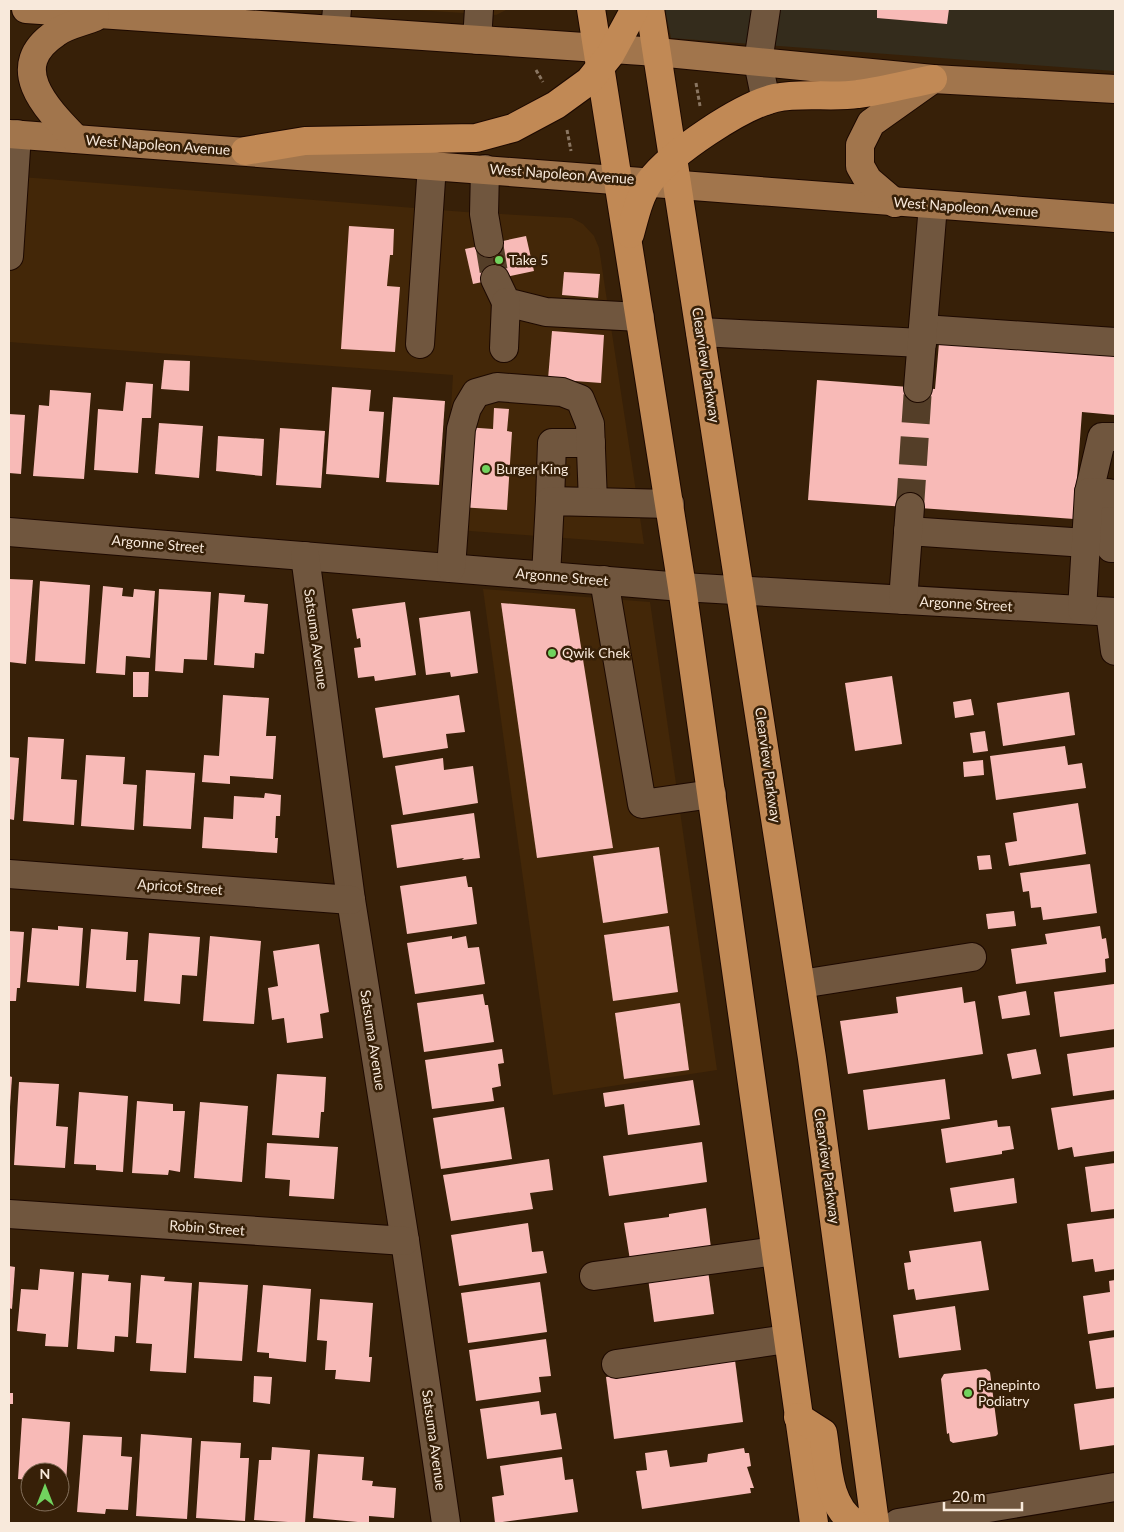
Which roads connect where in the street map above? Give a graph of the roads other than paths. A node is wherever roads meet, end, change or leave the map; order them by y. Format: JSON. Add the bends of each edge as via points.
{"nodes":[{"id":1,"x":26,"y":9,"type":"edge"},
{"id":2,"x":479,"y":9,"type":"edge"},
{"id":3,"x":591,"y":9,"type":"edge"},
{"id":4,"x":635,"y":9,"type":"edge"},
{"id":5,"x":650,"y":9,"type":"edge"},
{"id":6,"x":766,"y":9,"type":"edge"},
{"id":7,"x":103,"y":14,"type":"junction"},
{"id":8,"x":275,"y":17,"type":"edge"},
{"id":9,"x":336,"y":20,"type":"edge"},
{"id":10,"x":477,"y":40,"type":"junction"},
{"id":11,"x":657,"y":52,"type":"junction"},
{"id":12,"x":604,"y":55,"type":"junction"},
{"id":13,"x":758,"y":62,"type":"junction"},
{"id":14,"x":933,"y":79,"type":"junction"},
{"id":15,"x":1115,"y":89,"type":"edge"},
{"id":16,"x":766,"y":101,"type":"junction"},
{"id":17,"x":13,"y":134,"type":"edge"},
{"id":18,"x":76,"y":138,"type":"junction"},
{"id":19,"x":245,"y":151,"type":"junction"},
{"id":20,"x":432,"y":165,"type":"junction"},
{"id":21,"x":484,"y":169,"type":"junction"},
{"id":22,"x":676,"y":171,"type":"junction"},
{"id":23,"x":618,"y":178,"type":"junction"},
{"id":24,"x":650,"y":181,"type":"junction"},
{"id":25,"x":895,"y":203,"type":"junction"},
{"id":26,"x":933,"y":205,"type":"junction"},
{"id":27,"x":10,"y":214,"type":"edge"},
{"id":28,"x":1115,"y":218,"type":"edge"},
{"id":29,"x":628,"y":241,"type":"junction"},
{"id":30,"x":489,"y":244,"type":"tunnel mouth"},
{"id":31,"x":9,"y":256,"type":"edge"},
{"id":32,"x":640,"y":317,"type":"junction"},
{"id":33,"x":700,"y":332,"type":"junction"},
{"id":34,"x":922,"y":336,"type":"junction"},
{"id":35,"x":1115,"y":342,"type":"edge"},
{"id":36,"x":420,"y":344,"type":"dead end"},
{"id":37,"x":504,"y":348,"type":"dead end"},
{"id":38,"x":918,"y":388,"type":"tunnel mouth"},
{"id":39,"x":1115,"y":437,"type":"edge"},
{"id":40,"x":591,"y":443,"type":"junction"},
{"id":41,"x":1104,"y":493,"type":"edge"},
{"id":42,"x":550,"y":501,"type":"junction"},
{"id":43,"x":593,"y":502,"type":"junction"},
{"id":44,"x":670,"y":504,"type":"junction"},
{"id":45,"x":9,"y":532,"type":"edge"},
{"id":46,"x":1086,"y":543,"type":"junction"},
{"id":47,"x":1115,"y":548,"type":"edge"},
{"id":48,"x":305,"y":556,"type":"junction"},
{"id":49,"x":451,"y":568,"type":"junction"},
{"id":50,"x":546,"y":576,"type":"junction"},
{"id":51,"x":604,"y":580,"type":"junction"},
{"id":52,"x":682,"y":587,"type":"junction"},
{"id":53,"x":742,"y":591,"type":"junction"},
{"id":54,"x":903,"y":600,"type":"junction"},
{"id":55,"x":1082,"y":610,"type":"junction"},
{"id":56,"x":1112,"y":612,"type":"edge"},
{"id":57,"x":1115,"y":651,"type":"edge"},
{"id":58,"x":712,"y":794,"type":"junction"},
{"id":59,"x":9,"y":874,"type":"edge"},
{"id":60,"x":351,"y":900,"type":"junction"},
{"id":61,"x":972,"y":958,"type":"dead end"},
{"id":62,"x":801,"y":984,"type":"junction"},
{"id":63,"x":9,"y":1214,"type":"edge"},
{"id":64,"x":405,"y":1241,"type":"junction"},
{"id":65,"x":774,"y":1252,"type":"junction"},
{"id":66,"x":594,"y":1276,"type":"dead end"},
{"id":67,"x":787,"y":1339,"type":"junction"},
{"id":68,"x":616,"y":1364,"type":"dead end"},
{"id":69,"x":798,"y":1417,"type":"junction"},
{"id":70,"x":1115,"y":1487,"type":"edge"},
{"id":71,"x":1009,"y":1514,"type":"edge"},
{"id":72,"x":446,"y":1523,"type":"edge"},
{"id":73,"x":814,"y":1523,"type":"edge"},
{"id":74,"x":855,"y":1523,"type":"edge"},
{"id":75,"x":875,"y":1523,"type":"edge"},
{"id":76,"x":898,"y":1523,"type":"edge"}],
"edges":[{"from":1,"to":7,"type":"main road"},
{"from":2,"to":10,"type":"street"},
{"from":3,"to":12,"type":"highway"},
{"from":4,"to":12,"type":"highway"},
{"from":5,"to":11,"type":"highway","name":"Clearview Parkway"},
{"from":6,"to":13,"type":"street"},
{"from":7,"to":8,"type":"main road"},
{"from":7,"to":18,"type":"main road","via":[[57,32],[38,47],[32,66],[34,86],[45,107]]},
{"from":8,"to":9,"type":"main road"},
{"from":9,"to":10,"type":"main road"},
{"from":10,"to":12,"type":"main road"},
{"from":11,"to":12,"type":"main road"},
{"from":11,"to":13,"type":"main road"},
{"from":11,"to":22,"type":"highway","name":"Clearview Parkway"},
{"from":12,"to":19,"type":"highway","via":[[589,81],[556,105],[513,128],[476,138],[305,141]]},
{"from":12,"to":23,"type":"highway"},
{"from":13,"to":14,"type":"main road"},
{"from":13,"to":16,"type":"street"},
{"from":14,"to":15,"type":"main road"},
{"from":14,"to":16,"type":"highway","via":[[857,95],[802,93]]},
{"from":14,"to":25,"type":"main road","via":[[871,123],[860,145],[860,166],[868,180]]},
{"from":16,"to":22,"type":"highway","via":[[744,109]]},
{"from":17,"to":18,"type":"main road","name":"West Napoleon Avenue"},
{"from":17,"to":27,"type":"street"},
{"from":18,"to":19,"type":"main road","name":"West Napoleon Avenue"},
{"from":19,"to":20,"type":"main road","name":"West Napoleon Avenue"},
{"from":20,"to":21,"type":"main road","name":"West Napoleon Avenue"},
{"from":20,"to":36,"type":"street"},
{"from":21,"to":23,"type":"main road","name":"West Napoleon Avenue"},
{"from":21,"to":30,"type":"street","via":[[484,214]]},
{"from":22,"to":24,"type":"highway"},
{"from":22,"to":25,"type":"main road","name":"West Napoleon Avenue"},
{"from":22,"to":33,"type":"highway","name":"Clearview Parkway"},
{"from":23,"to":24,"type":"main road","name":"West Napoleon Avenue"},
{"from":23,"to":29,"type":"highway"},
{"from":24,"to":29,"type":"highway","via":[[639,203]]},
{"from":25,"to":26,"type":"main road","name":"West Napoleon Avenue"},
{"from":26,"to":28,"type":"main road","name":"West Napoleon Avenue"},
{"from":26,"to":34,"type":"street"},
{"from":27,"to":31,"type":"street"},
{"from":29,"to":32,"type":"highway"},
{"from":32,"to":37,"type":"street","via":[[546,312],[500,291]]},
{"from":32,"to":44,"type":"highway"},
{"from":33,"to":34,"type":"street"},
{"from":33,"to":53,"type":"highway","name":"Clearview Parkway"},
{"from":34,"to":35,"type":"street"},
{"from":34,"to":38,"type":"street"},
{"from":39,"to":41,"type":"street","via":[[1102,437]]},
{"from":40,"to":42,"type":"street","via":[[552,443]]},
{"from":40,"to":43,"type":"street"},
{"from":40,"to":49,"type":"street","via":[[590,424],[580,400],[562,392],[496,387],[476,394],[467,408],[461,429]]},
{"from":41,"to":46,"type":"street"},
{"from":41,"to":47,"type":"street","via":[[1111,548]]},
{"from":42,"to":43,"type":"street"},
{"from":42,"to":50,"type":"street"},
{"from":43,"to":44,"type":"street"},
{"from":44,"to":52,"type":"highway"},
{"from":45,"to":48,"type":"street","name":"Argonne Street"},
{"from":46,"to":54,"type":"street","via":[[909,519]]},
{"from":46,"to":55,"type":"street"},
{"from":48,"to":49,"type":"street","name":"Argonne Street"},
{"from":48,"to":60,"type":"street","name":"Satsuma Avenue"},
{"from":49,"to":50,"type":"street","name":"Argonne Street"},
{"from":50,"to":51,"type":"street","name":"Argonne Street"},
{"from":51,"to":52,"type":"street","name":"Argonne Street"},
{"from":51,"to":58,"type":"street","via":[[642,804]]},
{"from":52,"to":53,"type":"street","name":"Argonne Street"},
{"from":52,"to":58,"type":"highway"},
{"from":53,"to":54,"type":"street","name":"Argonne Street"},
{"from":53,"to":62,"type":"highway","name":"Clearview Parkway"},
{"from":54,"to":55,"type":"street","name":"Argonne Street"},
{"from":55,"to":56,"type":"street","name":"Argonne Street"},
{"from":56,"to":57,"type":"street"},
{"from":58,"to":65,"type":"highway"},
{"from":59,"to":60,"type":"street","name":"Apricot Street"},
{"from":60,"to":64,"type":"street","name":"Satsuma Avenue"},
{"from":61,"to":62,"type":"street"},
{"from":62,"to":75,"type":"highway","name":"Clearview Parkway"},
{"from":63,"to":64,"type":"street","name":"Robin Street"},
{"from":64,"to":72,"type":"street","name":"Satsuma Avenue"},
{"from":65,"to":66,"type":"street"},
{"from":65,"to":67,"type":"highway"},
{"from":67,"to":68,"type":"street"},
{"from":67,"to":69,"type":"highway"},
{"from":69,"to":73,"type":"highway"},
{"from":69,"to":74,"type":"highway","via":[[823,1433],[834,1499],[843,1516]]},
{"from":70,"to":71,"type":"street"},
{"from":71,"to":76,"type":"street"}]}
